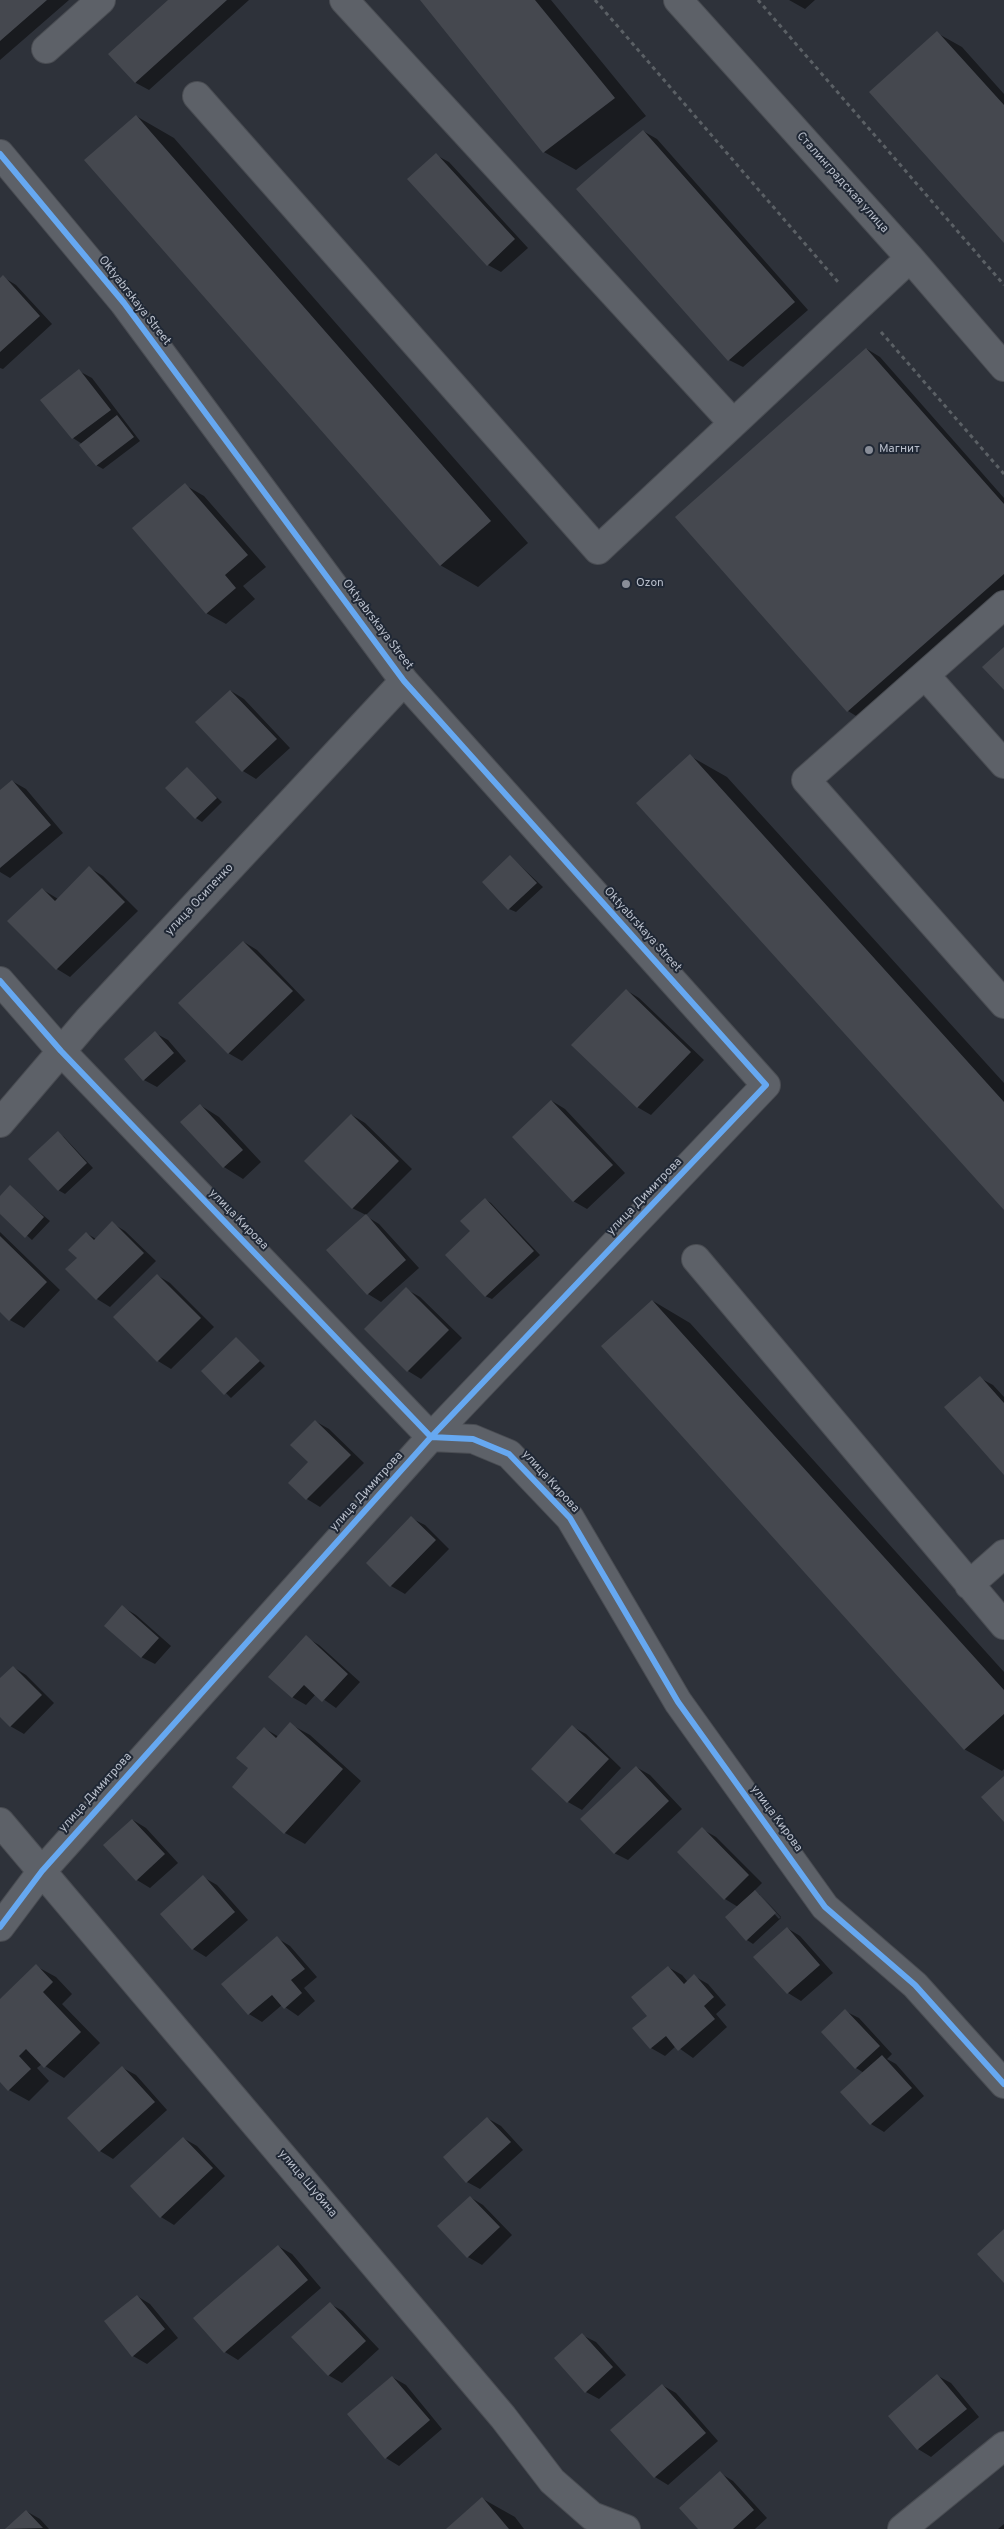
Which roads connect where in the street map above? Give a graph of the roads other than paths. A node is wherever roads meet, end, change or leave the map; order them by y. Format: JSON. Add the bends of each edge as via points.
{"nodes":[{"id":1,"x":101,"y":0,"type":"edge"},
{"id":2,"x":344,"y":0,"type":"edge"},
{"id":3,"x":678,"y":0,"type":"edge"},
{"id":4,"x":46,"y":49,"type":"dead end"},
{"id":5,"x":197,"y":96,"type":"dead end"},
{"id":6,"x":0,"y":154,"type":"edge"},
{"id":7,"x":910,"y":258,"type":"junction"},
{"id":8,"x":1004,"y":368,"type":"edge"},
{"id":9,"x":733,"y":423,"type":"junction"},
{"id":10,"x":1004,"y":605,"type":"edge"},
{"id":11,"x":925,"y":675,"type":"junction"},
{"id":12,"x":404,"y":681,"type":"junction"},
{"id":13,"x":1004,"y":764,"type":"edge"},
{"id":14,"x":0,"y":981,"type":"edge"},
{"id":15,"x":1004,"y":1004,"type":"edge"},
{"id":16,"x":61,"y":1051,"type":"junction"},
{"id":17,"x":766,"y":1086,"type":"joint"},
{"id":18,"x":0,"y":1123,"type":"edge"},
{"id":19,"x":696,"y":1259,"type":"dead end"},
{"id":20,"x":431,"y":1437,"type":"junction"},
{"id":21,"x":1004,"y":1554,"type":"edge"},
{"id":22,"x":969,"y":1585,"type":"junction"},
{"id":23,"x":1004,"y":1625,"type":"edge"},
{"id":24,"x":0,"y":1822,"type":"edge"},
{"id":25,"x":42,"y":1871,"type":"junction"},
{"id":26,"x":0,"y":1927,"type":"edge"},
{"id":27,"x":1004,"y":2084,"type":"edge"},
{"id":28,"x":1004,"y":2446,"type":"edge"},
{"id":29,"x":626,"y":2529,"type":"edge"},
{"id":30,"x":902,"y":2529,"type":"edge"}],
"edges":[{"from":1,"to":4,"type":"street"},
{"from":2,"to":9,"type":"street"},
{"from":3,"to":7,"type":"street","name":"Сталинградская улица"},
{"from":5,"to":9,"type":"street","via":[[598,550]]},
{"from":6,"to":12,"type":"street","name":"Oktyabrskaya Street","via":[[124,303]]},
{"from":7,"to":8,"type":"street","name":"Сталинградская улица"},
{"from":7,"to":9,"type":"street"},
{"from":10,"to":11,"type":"street"},
{"from":11,"to":13,"type":"street"},
{"from":11,"to":15,"type":"street","via":[[806,780]]},
{"from":12,"to":16,"type":"street","name":"улица Осипенко"},
{"from":12,"to":17,"type":"street","name":"Oktyabrskaya Street"},
{"from":14,"to":16,"type":"street","name":"улица Кирова"},
{"from":16,"to":18,"type":"street","name":"улица Осипенко"},
{"from":16,"to":20,"type":"street","name":"улица Кирова"},
{"from":17,"to":20,"type":"street","name":"улица Димитрова"},
{"from":19,"to":22,"type":"street"},
{"from":20,"to":25,"type":"street","name":"улица Димитрова"},
{"from":20,"to":27,"type":"street","name":"улица Кирова","via":[[474,1439],[509,1454],[570,1518],[678,1702],[825,1907],[915,1985]]},
{"from":21,"to":22,"type":"street"},
{"from":22,"to":23,"type":"street"},
{"from":24,"to":25,"type":"street","name":"улица Шубина"},
{"from":25,"to":26,"type":"street","name":"улица Димитрова"},
{"from":25,"to":29,"type":"street","name":"улица Шубина","via":[[503,2416],[552,2481],[592,2516]]},
{"from":28,"to":30,"type":"street"}]}
